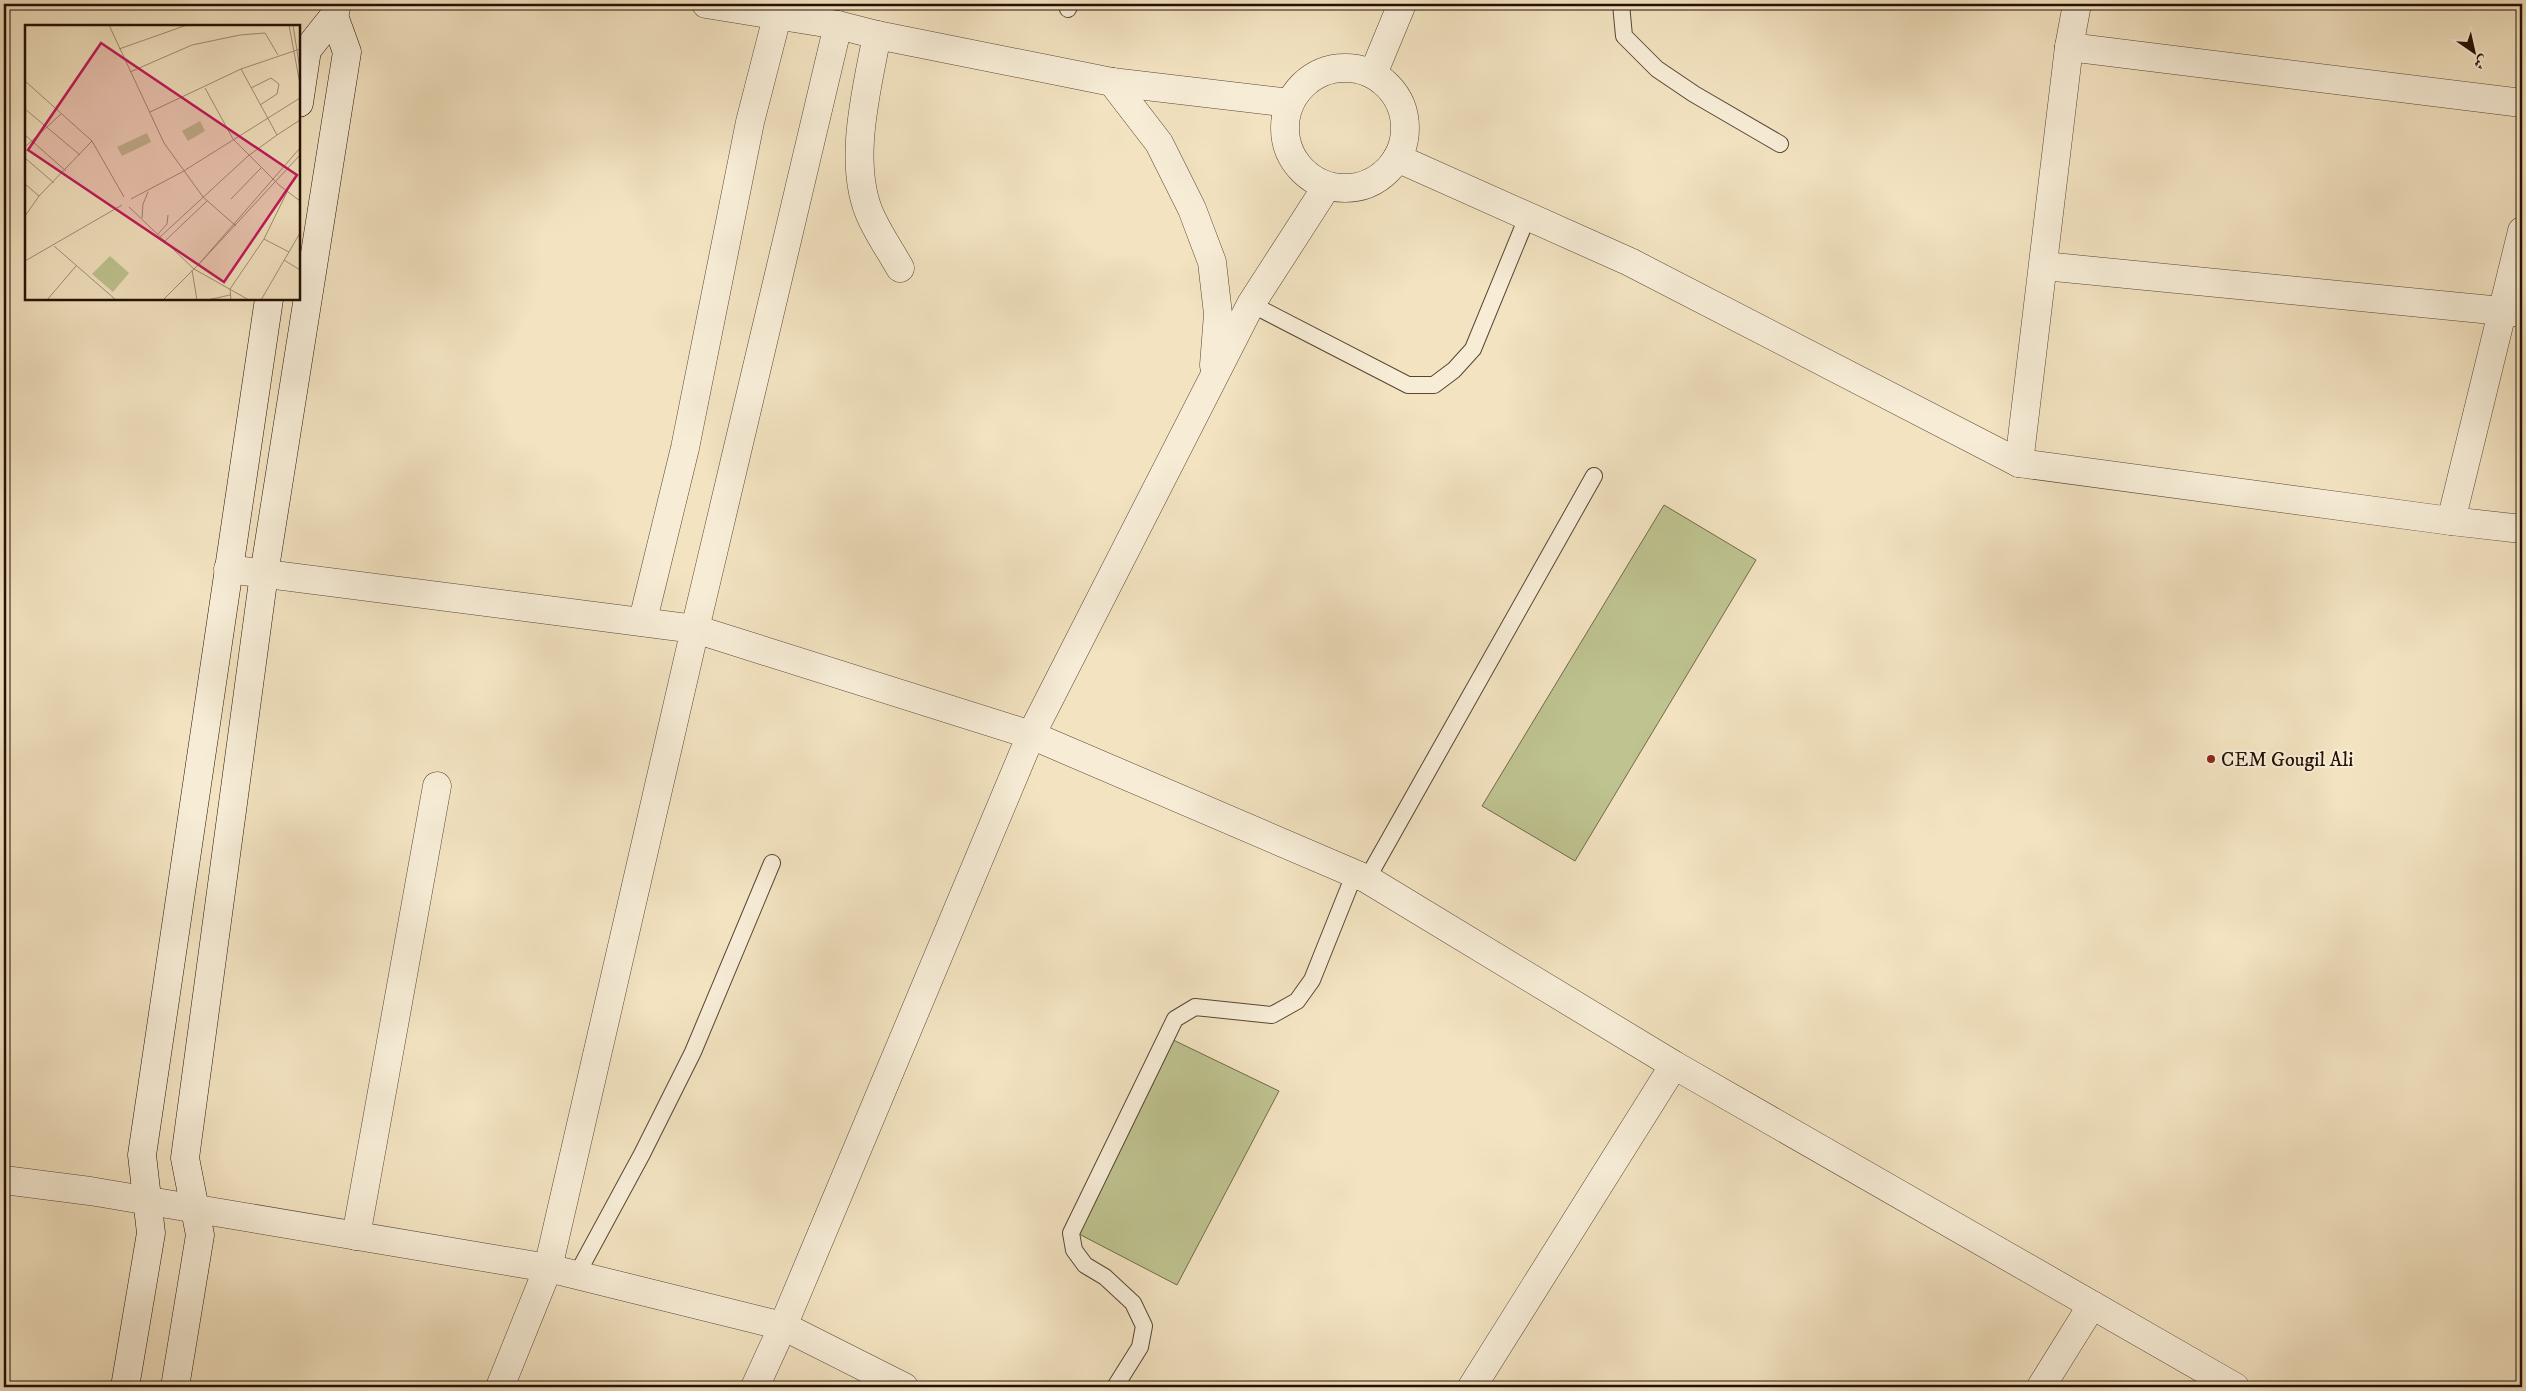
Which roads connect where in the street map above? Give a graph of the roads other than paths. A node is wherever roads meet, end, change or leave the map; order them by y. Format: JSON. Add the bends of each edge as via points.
{"nodes":[{"id":1,"x":706,"y":4,"type":"edge"},
{"id":2,"x":1402,"y":4,"type":"edge"},
{"id":3,"x":1621,"y":4,"type":"edge"},
{"id":4,"x":2077,"y":4,"type":"edge"},
{"id":5,"x":335,"y":10,"type":"edge"},
{"id":6,"x":804,"y":12,"type":"edge"},
{"id":7,"x":777,"y":16,"type":"junction"},
{"id":8,"x":838,"y":25,"type":"junction"},
{"id":9,"x":877,"y":35,"type":"junction"},
{"id":10,"x":2070,"y":47,"type":"junction"},
{"id":11,"x":1372,"y":74,"type":"junction"},
{"id":12,"x":1112,"y":82,"type":"junction"},
{"id":13,"x":300,"y":96,"type":"edge"},
{"id":14,"x":1290,"y":103,"type":"junction"},
{"id":15,"x":2522,"y":103,"type":"edge"},
{"id":16,"x":1780,"y":144,"type":"dead end"},
{"id":17,"x":1397,"y":158,"type":"junction"},
{"id":18,"x":1327,"y":186,"type":"junction"},
{"id":19,"x":1528,"y":215,"type":"junction"},
{"id":20,"x":2522,"y":231,"type":"edge"},
{"id":21,"x":2044,"y":266,"type":"junction"},
{"id":22,"x":900,"y":268,"type":"dead end"},
{"id":23,"x":269,"y":300,"type":"edge"},
{"id":24,"x":1251,"y":304,"type":"junction"},
{"id":25,"x":2512,"y":312,"type":"edge"},
{"id":26,"x":1213,"y":375,"type":"junction"},
{"id":27,"x":2019,"y":463,"type":"junction"},
{"id":28,"x":1594,"y":476,"type":"dead end"},
{"id":29,"x":2451,"y":521,"type":"junction"},
{"id":30,"x":2522,"y":529,"type":"edge"},
{"id":31,"x":228,"y":569,"type":"junction"},
{"id":32,"x":264,"y":574,"type":"junction"},
{"id":33,"x":643,"y":620,"type":"junction"},
{"id":34,"x":694,"y":629,"type":"junction"},
{"id":35,"x":1031,"y":734,"type":"junction"},
{"id":36,"x":437,"y":786,"type":"dead end"},
{"id":37,"x":772,"y":863,"type":"dead end"},
{"id":38,"x":1360,"y":877,"type":"junction"},
{"id":39,"x":1674,"y":1065,"type":"junction"},
{"id":40,"x":4,"y":1180,"type":"edge"},
{"id":41,"x":148,"y":1201,"type":"junction"},
{"id":42,"x":194,"y":1208,"type":"junction"},
{"id":43,"x":356,"y":1236,"type":"junction"},
{"id":44,"x":548,"y":1268,"type":"junction"},
{"id":45,"x":576,"y":1276,"type":"junction"},
{"id":46,"x":2092,"y":1305,"type":"junction"},
{"id":47,"x":783,"y":1326,"type":"junction"},
{"id":48,"x":125,"y":1387,"type":"edge"},
{"id":49,"x":175,"y":1387,"type":"edge"},
{"id":50,"x":500,"y":1387,"type":"edge"},
{"id":51,"x":755,"y":1387,"type":"edge"},
{"id":52,"x":904,"y":1387,"type":"edge"},
{"id":53,"x":1115,"y":1387,"type":"edge"},
{"id":54,"x":1472,"y":1387,"type":"edge"},
{"id":55,"x":2041,"y":1387,"type":"edge"},
{"id":56,"x":2235,"y":1387,"type":"edge"}],
"edges":[{"from":1,"to":7,"type":"street"},
{"from":2,"to":11,"type":"street"},
{"from":3,"to":16,"type":"lane","via":[[1624,36],[1657,70]]},
{"from":4,"to":10,"type":"street"},
{"from":5,"to":13,"type":"street","via":[[307,50]]},
{"from":5,"to":32,"type":"street","via":[[347,52]]},
{"from":6,"to":7,"type":"street"},
{"from":6,"to":8,"type":"street"},
{"from":7,"to":33,"type":"street","via":[[748,132],[685,448]]},
{"from":8,"to":9,"type":"street"},
{"from":8,"to":34,"type":"street"},
{"from":9,"to":12,"type":"street"},
{"from":9,"to":22,"type":"street","via":[[860,125],[861,178],[871,218]]},
{"from":10,"to":15,"type":"street"},
{"from":10,"to":21,"type":"street"},
{"from":11,"to":14,"type":"street","via":[[1335,68],[1301,86]]},
{"from":11,"to":17,"type":"street","via":[[1388,86],[1402,111],[1404,139]]},
{"from":12,"to":14,"type":"street"},
{"from":12,"to":26,"type":"street","via":[[1160,143],[1192,209],[1212,262],[1218,314]]},
{"from":14,"to":18,"type":"street","via":[[1284,123],[1286,143],[1294,162],[1308,176]]},
{"from":17,"to":18,"type":"street","via":[[1384,174],[1366,184],[1346,188]]},
{"from":17,"to":19,"type":"street"},
{"from":18,"to":24,"type":"street"},
{"from":19,"to":24,"type":"lane","via":[[1473,349],[1454,370],[1434,385],[1408,385]]},
{"from":19,"to":27,"type":"street","via":[[1630,262]]},
{"from":20,"to":25,"type":"street"},
{"from":21,"to":25,"type":"street"},
{"from":21,"to":27,"type":"street"},
{"from":23,"to":31,"type":"street"},
{"from":24,"to":26,"type":"street"},
{"from":25,"to":29,"type":"street"},
{"from":26,"to":35,"type":"street"},
{"from":27,"to":29,"type":"street"},
{"from":28,"to":38,"type":"lane"},
{"from":29,"to":30,"type":"street"},
{"from":31,"to":32,"type":"street"},
{"from":31,"to":41,"type":"street","via":[[142,1155]]},
{"from":32,"to":33,"type":"street"},
{"from":32,"to":42,"type":"street","via":[[185,1158]]},
{"from":33,"to":34,"type":"street"},
{"from":34,"to":35,"type":"street"},
{"from":34,"to":44,"type":"street"},
{"from":35,"to":38,"type":"street"},
{"from":35,"to":47,"type":"street"},
{"from":36,"to":43,"type":"street"},
{"from":37,"to":45,"type":"lane","via":[[693,1052]]},
{"from":38,"to":39,"type":"street"},
{"from":38,"to":53,"type":"lane","via":[[1312,980],[1298,1001],[1272,1016],[1195,1007],[1174,1019],[1071,1232],[1074,1250],[1085,1264],[1105,1277],[1133,1303],[1144,1326],[1140,1346]]},
{"from":39,"to":46,"type":"street"},
{"from":39,"to":54,"type":"street"},
{"from":40,"to":41,"type":"street"},
{"from":41,"to":42,"type":"street"},
{"from":41,"to":48,"type":"street","via":[[151,1233]]},
{"from":42,"to":43,"type":"street"},
{"from":42,"to":49,"type":"street","via":[[200,1235]]},
{"from":43,"to":44,"type":"street"},
{"from":44,"to":45,"type":"street"},
{"from":44,"to":50,"type":"street"},
{"from":45,"to":47,"type":"street"},
{"from":46,"to":55,"type":"street"},
{"from":46,"to":56,"type":"street"},
{"from":47,"to":51,"type":"street"},
{"from":47,"to":52,"type":"street"}]}
